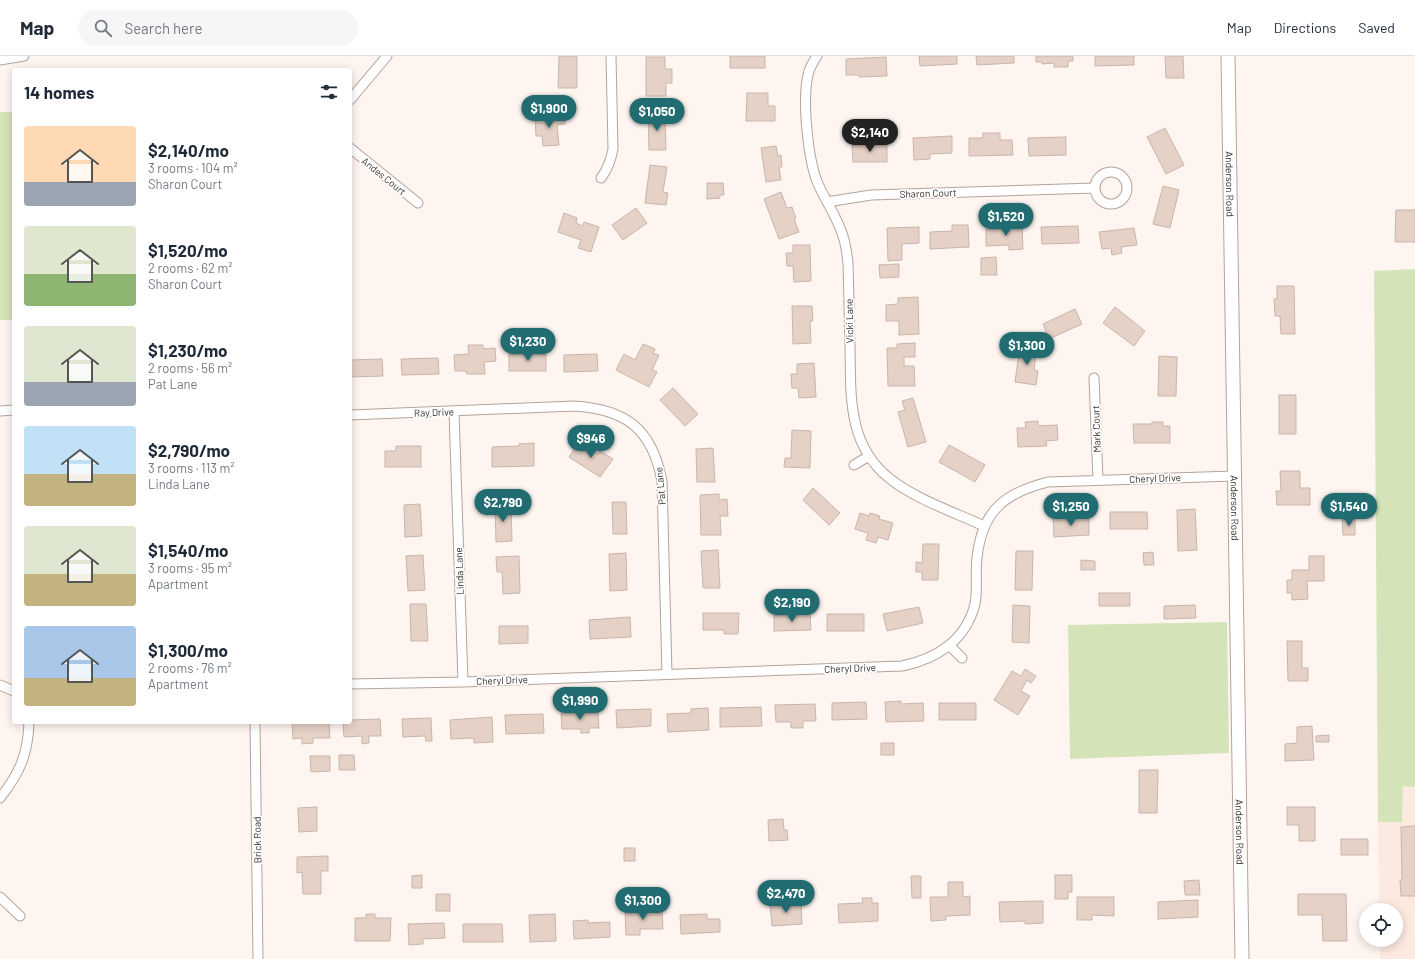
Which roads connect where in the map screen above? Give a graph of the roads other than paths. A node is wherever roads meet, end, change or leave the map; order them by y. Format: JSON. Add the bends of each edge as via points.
{"nodes":[{"id":1,"x":24,"y":56,"type":"edge"},
{"id":2,"x":388,"y":56,"type":"edge"},
{"id":3,"x":611,"y":56,"type":"edge"},
{"id":4,"x":816,"y":56,"type":"edge"},
{"id":5,"x":1228,"y":56,"type":"edge"},
{"id":6,"x":0,"y":60,"type":"edge"},
{"id":7,"x":352,"y":98,"type":"edge"},
{"id":8,"x":352,"y":150,"type":"edge"},
{"id":9,"x":601,"y":178,"type":"dead end"},
{"id":10,"x":1095,"y":188,"type":"junction"},
{"id":11,"x":827,"y":202,"type":"junction"},
{"id":12,"x":418,"y":203,"type":"dead end"},
{"id":13,"x":1094,"y":378,"type":"dead end"},
{"id":14,"x":519,"y":408,"type":"joint"},
{"id":15,"x":12,"y":410,"type":"edge"},
{"id":16,"x":0,"y":411,"type":"edge"},
{"id":17,"x":454,"y":412,"type":"junction"},
{"id":18,"x":352,"y":415,"type":"edge"},
{"id":19,"x":869,"y":456,"type":"junction"},
{"id":20,"x":854,"y":465,"type":"dead end"},
{"id":21,"x":1234,"y":476,"type":"junction"},
{"id":22,"x":1098,"y":480,"type":"junction"},
{"id":23,"x":984,"y":526,"type":"junction"},
{"id":24,"x":949,"y":645,"type":"junction"},
{"id":25,"x":962,"y":658,"type":"dead end"},
{"id":26,"x":667,"y":674,"type":"junction"},
{"id":27,"x":463,"y":682,"type":"junction"},
{"id":28,"x":352,"y":684,"type":"edge"},
{"id":29,"x":0,"y":685,"type":"edge"},
{"id":30,"x":12,"y":690,"type":"edge"},
{"id":31,"x":29,"y":724,"type":"edge"},
{"id":32,"x":255,"y":724,"type":"edge"},
{"id":33,"x":0,"y":798,"type":"edge"},
{"id":34,"x":0,"y":897,"type":"edge"},
{"id":35,"x":20,"y":916,"type":"dead end"},
{"id":36,"x":258,"y":959,"type":"edge"},
{"id":37,"x":1242,"y":959,"type":"edge"}],
"edges":[{"from":1,"to":6,"type":"street"},
{"from":2,"to":7,"type":"street"},
{"from":3,"to":9,"type":"street","via":[[613,149],[611,161]]},
{"from":4,"to":11,"type":"street","name":"Vicki Lane","via":[[808,75],[806,112],[815,174]]},
{"from":5,"to":21,"type":"street","name":"Anderson Road"},
{"from":8,"to":12,"type":"street","name":"Andes Court"},
{"from":10,"to":10,"type":"street","via":[[1099,177],[1109,172],[1120,174],[1127,184],[1125,197],[1114,204],[1107,204],[1101,200]]},
{"from":10,"to":11,"type":"street","name":"Sharon Court","via":[[871,195]]},
{"from":11,"to":19,"type":"street","name":"Vicki Lane","via":[[841,229],[846,249],[851,399],[855,426]]},
{"from":13,"to":22,"type":"street","name":"Mark Court"},
{"from":14,"to":17,"type":"street","name":"Ray Drive"},
{"from":14,"to":26,"type":"street","name":"Pat Lane","via":[[574,406],[600,409],[626,419],[649,442],[662,481]]},
{"from":15,"to":16,"type":"street"},
{"from":17,"to":18,"type":"street","name":"Ray Drive"},
{"from":17,"to":27,"type":"street","name":"Linda Lane"},
{"from":19,"to":20,"type":"street"},
{"from":19,"to":23,"type":"street","name":"Vicki Lane","via":[[880,469],[914,494]]},
{"from":21,"to":22,"type":"street","name":"Cheryl Drive"},
{"from":21,"to":37,"type":"street","name":"Anderson Road"},
{"from":22,"to":23,"type":"street","name":"Cheryl Drive","via":[[1048,482],[1020,490],[1003,502]]},
{"from":23,"to":24,"type":"street","name":"Cheryl Drive","via":[[977,559],[975,603],[965,627]]},
{"from":24,"to":25,"type":"street"},
{"from":24,"to":26,"type":"street","name":"Cheryl Drive","via":[[930,658],[902,666]]},
{"from":26,"to":27,"type":"street","name":"Cheryl Drive"},
{"from":27,"to":28,"type":"street","name":"Cheryl Drive"},
{"from":29,"to":30,"type":"street"},
{"from":31,"to":33,"type":"street","via":[[24,758],[12,784]]},
{"from":32,"to":36,"type":"street","name":"Brick Road"},
{"from":34,"to":35,"type":"street"}]}
